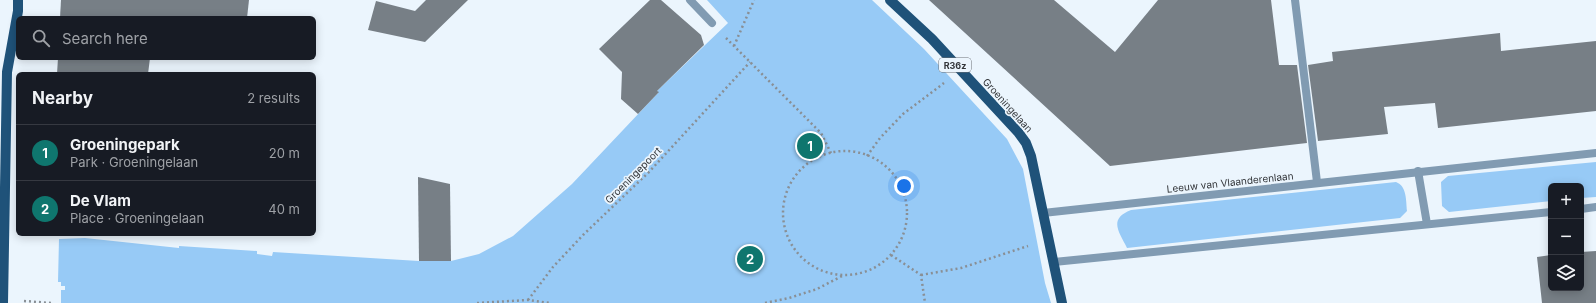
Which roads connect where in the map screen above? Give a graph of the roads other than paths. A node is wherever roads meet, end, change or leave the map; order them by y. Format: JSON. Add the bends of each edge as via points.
{"nodes":[{"id":1,"x":18,"y":0,"type":"edge"},
{"id":2,"x":690,"y":0,"type":"edge"},
{"id":3,"x":890,"y":0,"type":"edge"},
{"id":4,"x":1295,"y":0,"type":"edge"},
{"id":5,"x":17,"y":16,"type":"edge"},
{"id":6,"x":16,"y":23,"type":"edge"},
{"id":7,"x":712,"y":23,"type":"dead end"},
{"id":8,"x":1596,"y":153,"type":"edge"},
{"id":9,"x":1418,"y":171,"type":"junction"},
{"id":10,"x":1316,"y":182,"type":"junction"},
{"id":11,"x":1596,"y":207,"type":"edge"},
{"id":12,"x":1584,"y":209,"type":"edge"},
{"id":13,"x":1548,"y":212,"type":"edge"},
{"id":14,"x":1043,"y":213,"type":"junction"},
{"id":15,"x":1427,"y":224,"type":"junction"},
{"id":16,"x":1054,"y":262,"type":"junction"},
{"id":17,"x":3,"y":302,"type":"edge"},
{"id":18,"x":1062,"y":303,"type":"edge"}],
"edges":[{"from":1,"to":5,"type":"main road"},
{"from":2,"to":7,"type":"street"},
{"from":3,"to":14,"type":"main road","name":"Groeningelaan","number":"R36z","via":[[932,39],[1026,143]]},
{"from":4,"to":10,"type":"street"},
{"from":6,"to":17,"type":"main road","via":[[7,72]]},
{"from":8,"to":9,"type":"street","name":"Leeuw van Vlaanderenlaan"},
{"from":9,"to":10,"type":"street","name":"Leeuw van Vlaanderenlaan"},
{"from":9,"to":15,"type":"street"},
{"from":10,"to":14,"type":"street","name":"Leeuw van Vlaanderenlaan"},
{"from":11,"to":12,"type":"street"},
{"from":13,"to":15,"type":"street"},
{"from":14,"to":16,"type":"main road","name":"Groeningelaan","number":"R36z"},
{"from":15,"to":16,"type":"street"},
{"from":16,"to":18,"type":"main road","name":"Groeningelaan","number":"R36z"}]}
